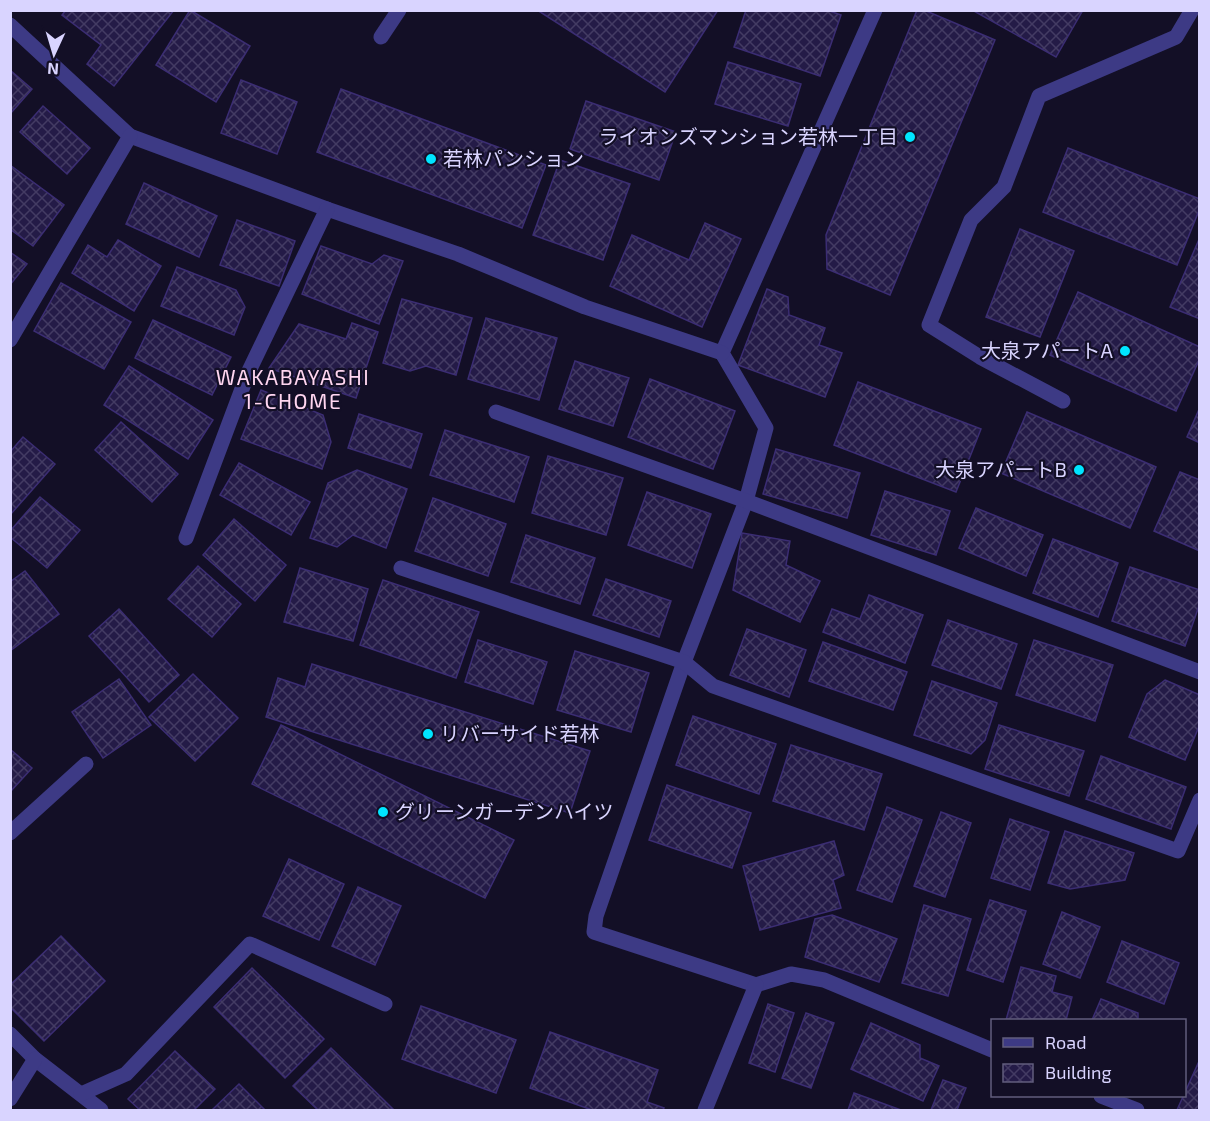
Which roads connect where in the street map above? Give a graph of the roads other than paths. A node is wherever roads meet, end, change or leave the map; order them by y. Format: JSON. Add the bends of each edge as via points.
{"nodes":[{"id":1,"x":399,"y":10,"type":"edge"},
{"id":2,"x":875,"y":10,"type":"edge"},
{"id":3,"x":1192,"y":10,"type":"edge"},
{"id":4,"x":10,"y":25,"type":"edge"},
{"id":5,"x":381,"y":37,"type":"dead end"},
{"id":6,"x":130,"y":135,"type":"junction"},
{"id":7,"x":327,"y":209,"type":"junction"},
{"id":8,"x":10,"y":339,"type":"edge"},
{"id":9,"x":722,"y":353,"type":"junction"},
{"id":10,"x":1063,"y":401,"type":"dead end"},
{"id":11,"x":496,"y":412,"type":"dead end"},
{"id":12,"x":746,"y":501,"type":"junction"},
{"id":13,"x":186,"y":538,"type":"dead end"},
{"id":14,"x":401,"y":568,"type":"dead end"},
{"id":15,"x":684,"y":662,"type":"junction"},
{"id":16,"x":1200,"y":672,"type":"edge"},
{"id":17,"x":86,"y":764,"type":"dead end"},
{"id":18,"x":1200,"y":800,"type":"edge"},
{"id":19,"x":10,"y":833,"type":"edge"},
{"id":20,"x":756,"y":985,"type":"junction"},
{"id":21,"x":385,"y":1004,"type":"dead end"},
{"id":22,"x":10,"y":1034,"type":"edge"},
{"id":23,"x":991,"y":1049,"type":"edge"},
{"id":24,"x":35,"y":1059,"type":"junction"},
{"id":25,"x":81,"y":1094,"type":"junction"},
{"id":26,"x":1106,"y":1097,"type":"edge"},
{"id":27,"x":10,"y":1099,"type":"edge"},
{"id":28,"x":101,"y":1110,"type":"edge"},
{"id":29,"x":705,"y":1110,"type":"edge"},
{"id":30,"x":1137,"y":1110,"type":"edge"}],
"edges":[{"from":1,"to":5,"type":"street"},
{"from":2,"to":9,"type":"street"},
{"from":3,"to":10,"type":"street","via":[[1176,37],[1039,96],[1004,188],[971,220],[929,325]]},
{"from":4,"to":6,"type":"street"},
{"from":6,"to":7,"type":"street"},
{"from":6,"to":8,"type":"street"},
{"from":7,"to":9,"type":"street","via":[[458,254],[585,307]]},
{"from":7,"to":13,"type":"street","via":[[248,373]]},
{"from":9,"to":12,"type":"street","via":[[766,428]]},
{"from":11,"to":12,"type":"street"},
{"from":12,"to":15,"type":"street"},
{"from":12,"to":16,"type":"street"},
{"from":14,"to":15,"type":"street"},
{"from":15,"to":18,"type":"street","via":[[713,686],[1178,851]]},
{"from":15,"to":20,"type":"street","via":[[594,932]]},
{"from":17,"to":19,"type":"street"},
{"from":20,"to":23,"type":"street","via":[[791,974],[824,980]]},
{"from":20,"to":29,"type":"street"},
{"from":21,"to":25,"type":"street","via":[[250,944],[126,1074]]},
{"from":22,"to":24,"type":"street"},
{"from":24,"to":25,"type":"street"},
{"from":24,"to":27,"type":"street"},
{"from":25,"to":28,"type":"street"},
{"from":26,"to":30,"type":"street"}]}
